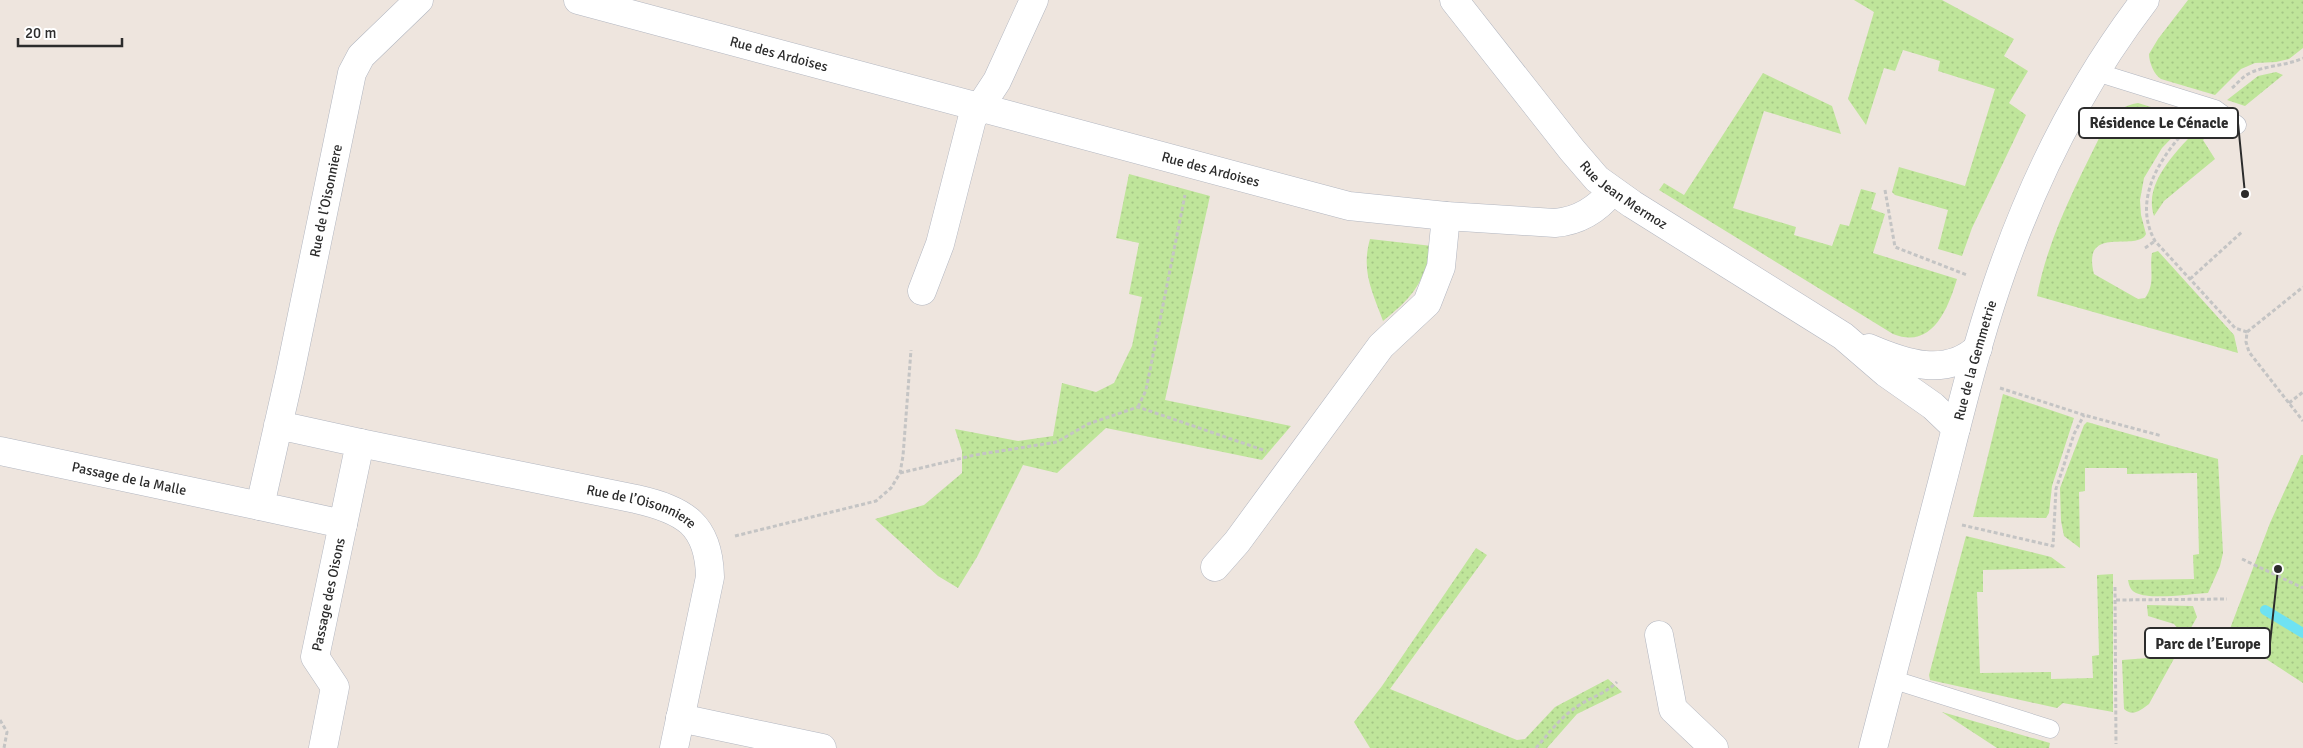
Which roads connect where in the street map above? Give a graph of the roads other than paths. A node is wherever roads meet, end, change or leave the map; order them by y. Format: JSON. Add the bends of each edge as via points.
{"nodes":[{"id":1,"x":419,"y":0,"type":"edge"},
{"id":2,"x":578,"y":0,"type":"edge"},
{"id":3,"x":1034,"y":0,"type":"edge"},
{"id":4,"x":1454,"y":0,"type":"edge"},
{"id":5,"x":2145,"y":0,"type":"edge"},
{"id":6,"x":2096,"y":72,"type":"junction"},
{"id":7,"x":980,"y":106,"type":"junction"},
{"id":8,"x":2237,"y":125,"type":"dead end"},
{"id":9,"x":1612,"y":191,"type":"junction"},
{"id":10,"x":1446,"y":216,"type":"junction"},
{"id":11,"x":922,"y":291,"type":"dead end"},
{"id":12,"x":1842,"y":336,"type":"junction"},
{"id":13,"x":1978,"y":348,"type":"junction"},
{"id":14,"x":278,"y":425,"type":"junction"},
{"id":15,"x":1956,"y":428,"type":"junction"},
{"id":16,"x":360,"y":443,"type":"junction"},
{"id":17,"x":0,"y":451,"type":"edge"},
{"id":18,"x":260,"y":506,"type":"junction"},
{"id":19,"x":343,"y":524,"type":"junction"},
{"id":20,"x":1215,"y":567,"type":"dead end"},
{"id":21,"x":1659,"y":635,"type":"dead end"},
{"id":22,"x":1891,"y":680,"type":"junction"},
{"id":23,"x":680,"y":718,"type":"junction"},
{"id":24,"x":2050,"y":730,"type":"dead end"},
{"id":25,"x":323,"y":748,"type":"edge"},
{"id":26,"x":674,"y":748,"type":"edge"},
{"id":27,"x":822,"y":748,"type":"edge"},
{"id":28,"x":1714,"y":748,"type":"edge"},
{"id":29,"x":1873,"y":748,"type":"edge"}],
"edges":[{"from":1,"to":14,"type":"street","name":"Rue de l’Oisonniere","via":[[361,56],[352,73]]},
{"from":2,"to":7,"type":"street","name":"Rue des Ardoises"},
{"from":3,"to":7,"type":"street","via":[[997,81]]},
{"from":4,"to":9,"type":"street","name":"Rue Jean Mermoz","via":[[1584,165]]},
{"from":5,"to":6,"type":"street","name":"Rue de la Gemmetrie"},
{"from":6,"to":8,"type":"lane","via":[[2210,108]]},
{"from":6,"to":13,"type":"street","name":"Rue de la Gemmetrie","via":[[2057,141],[2027,208],[1997,285]]},
{"from":7,"to":10,"type":"street","name":"Rue des Ardoises","via":[[1349,206]]},
{"from":7,"to":11,"type":"street","via":[[972,118],[940,244]]},
{"from":9,"to":10,"type":"street","name":"Rue des Ardoises","via":[[1593,210],[1568,222],[1555,224]]},
{"from":9,"to":12,"type":"street","name":"Rue Jean Mermoz"},
{"from":10,"to":20,"type":"street","via":[[1441,266],[1427,303],[1381,346],[1237,542]]},
{"from":12,"to":13,"type":"street","name":"Rue Jean Mermoz","via":[[1911,364],[1932,366],[1956,362]]},
{"from":12,"to":15,"type":"street","name":"Rue Jean Mermoz","via":[[1933,406]]},
{"from":13,"to":15,"type":"street","name":"Rue de la Gemmetrie"},
{"from":14,"to":16,"type":"street","name":"Rue de l’Oisonniere"},
{"from":14,"to":18,"type":"street","name":"Rue de l’Oisonniere"},
{"from":15,"to":22,"type":"street","name":"Rue de la Gemmetrie"},
{"from":16,"to":19,"type":"street"},
{"from":16,"to":23,"type":"street","name":"Rue de l’Oisonniere","via":[[643,500],[686,516],[705,543],[710,577]]},
{"from":17,"to":18,"type":"street","name":"Passage de la Malle"},
{"from":18,"to":19,"type":"street"},
{"from":19,"to":25,"type":"street","name":"Passage des Oisons","via":[[315,657],[335,687]]},
{"from":21,"to":28,"type":"street","via":[[1673,709]]},
{"from":22,"to":24,"type":"lane"},
{"from":22,"to":29,"type":"street","name":"Rue de la Gemmetrie"},
{"from":23,"to":26,"type":"street","name":"Rue de l’Oisonniere"},
{"from":23,"to":27,"type":"street"}]}
